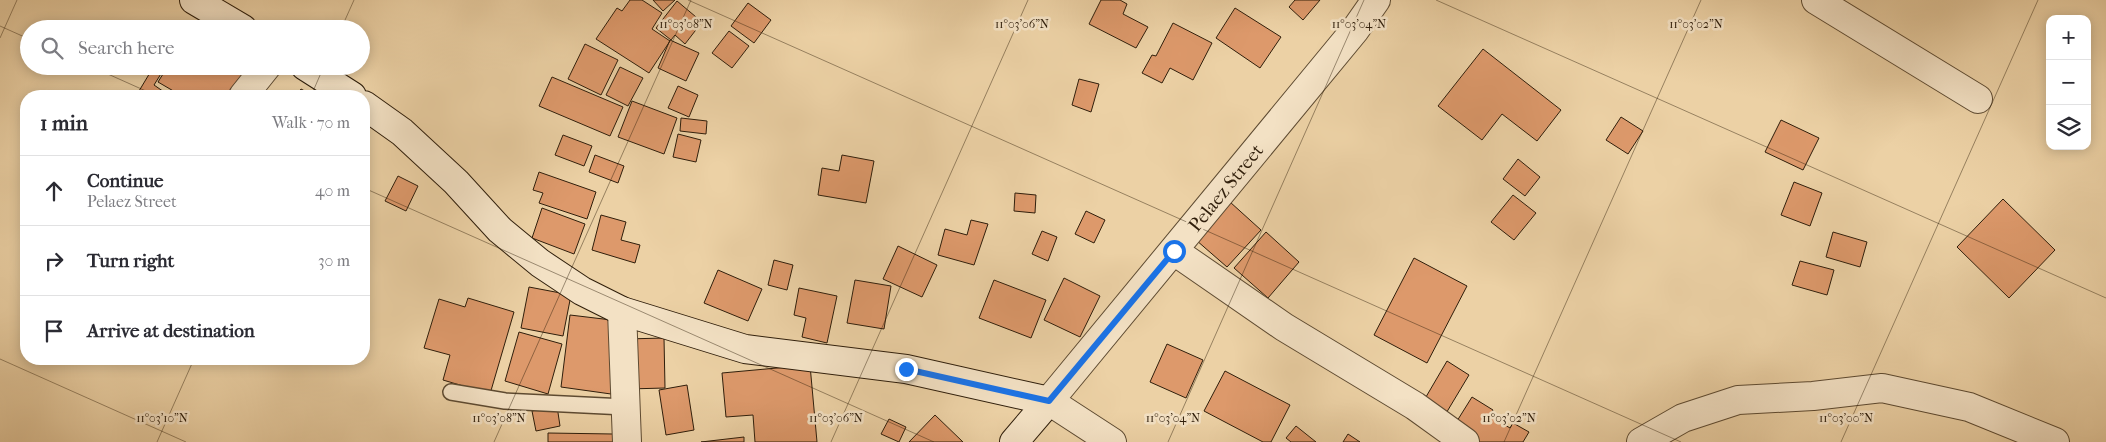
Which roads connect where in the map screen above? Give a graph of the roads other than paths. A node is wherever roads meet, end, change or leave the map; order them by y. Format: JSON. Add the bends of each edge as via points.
{"nodes":[{"id":1,"x":194,"y":0,"type":"edge"},
{"id":2,"x":1376,"y":0,"type":"edge"},
{"id":3,"x":1816,"y":0,"type":"edge"},
{"id":4,"x":228,"y":20,"type":"edge"},
{"id":5,"x":260,"y":75,"type":"edge"},
{"id":6,"x":319,"y":75,"type":"edge"},
{"id":7,"x":248,"y":90,"type":"edge"},
{"id":8,"x":343,"y":90,"type":"edge"},
{"id":9,"x":1978,"y":98,"type":"dead end"},
{"id":10,"x":370,"y":109,"type":"edge"},
{"id":11,"x":1174,"y":251,"type":"junction"},
{"id":12,"x":622,"y":311,"type":"junction"},
{"id":13,"x":451,"y":392,"type":"dead end"},
{"id":14,"x":1049,"y":401,"type":"junction"},
{"id":15,"x":625,"y":407,"type":"junction"},
{"id":16,"x":627,"y":442,"type":"edge"},
{"id":17,"x":1014,"y":442,"type":"edge"},
{"id":18,"x":1112,"y":442,"type":"edge"},
{"id":19,"x":1465,"y":442,"type":"edge"},
{"id":20,"x":1641,"y":442,"type":"edge"},
{"id":21,"x":2055,"y":442,"type":"edge"}],
"edges":[{"from":1,"to":4,"type":"street"},
{"from":2,"to":11,"type":"street","name":"Pelaez Street"},
{"from":3,"to":9,"type":"street"},
{"from":5,"to":7,"type":"street"},
{"from":6,"to":8,"type":"street"},
{"from":10,"to":12,"type":"street","via":[[402,132],[456,182],[500,230],[533,258],[582,291]]},
{"from":11,"to":14,"type":"street","name":"Pelaez Street"},
{"from":11,"to":19,"type":"street","via":[[1284,327],[1415,406]]},
{"from":12,"to":14,"type":"street","via":[[745,349],[906,369]]},
{"from":12,"to":15,"type":"street"},
{"from":13,"to":15,"type":"lane","via":[[505,401]]},
{"from":14,"to":17,"type":"street","name":"Pelaez Street"},
{"from":14,"to":18,"type":"street"},
{"from":15,"to":16,"type":"street"},
{"from":20,"to":21,"type":"street","via":[[1683,418],[1738,400],[1882,388],[1969,407]]}]}
